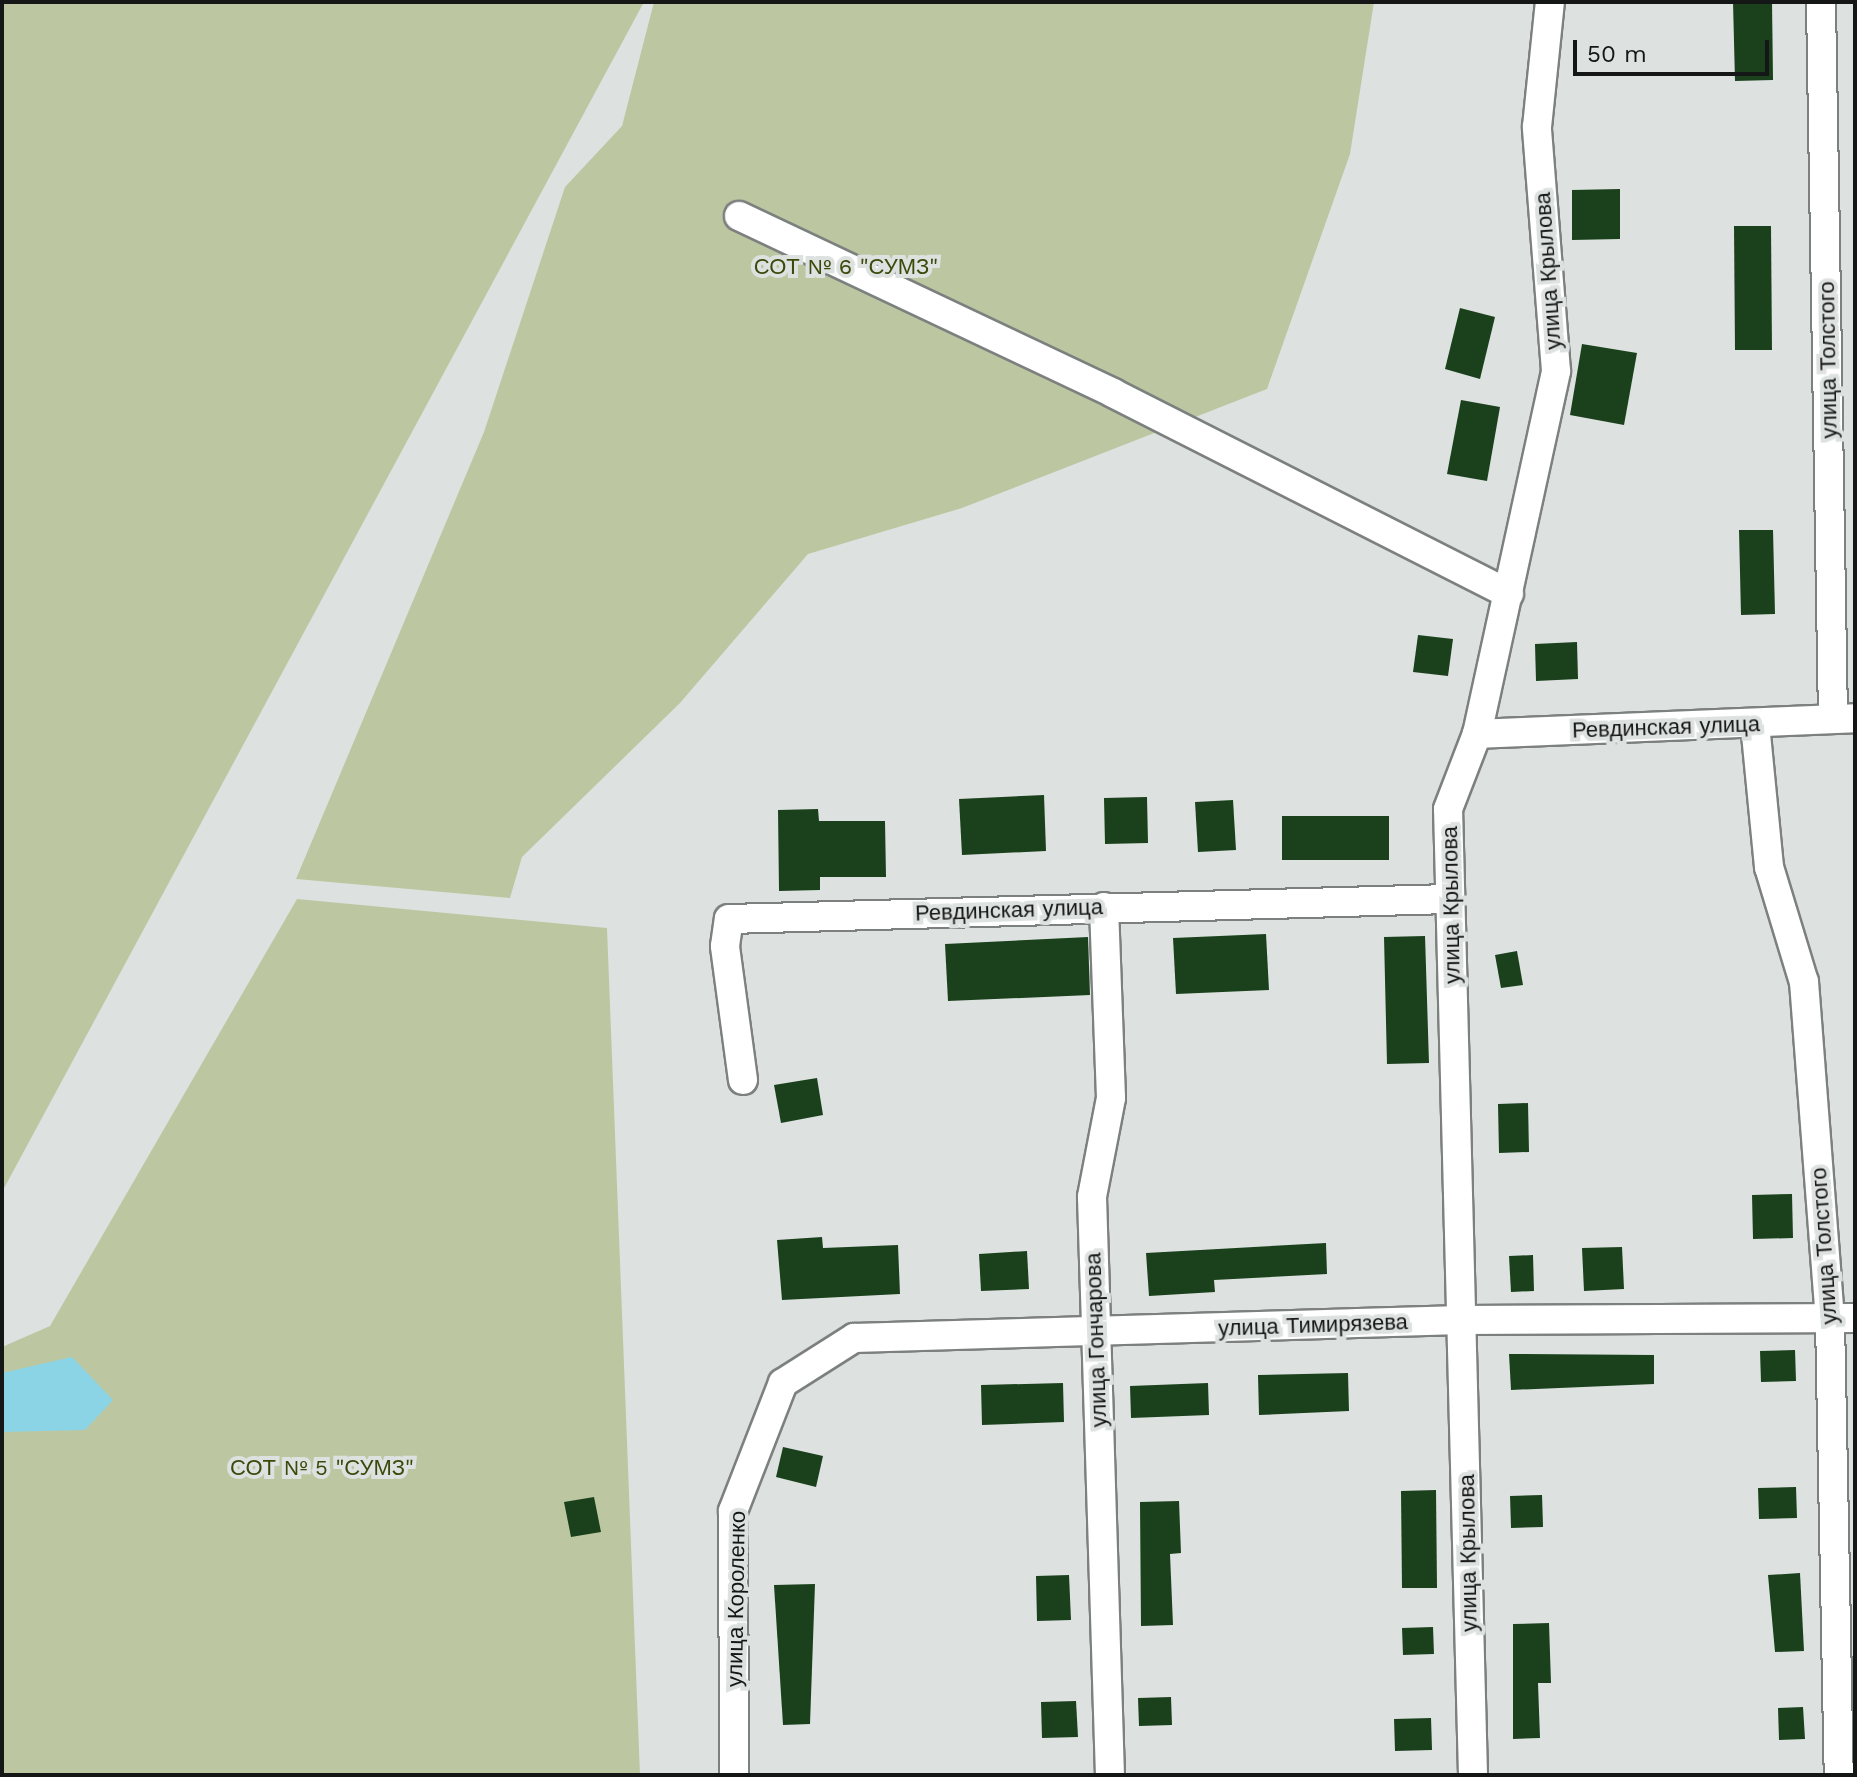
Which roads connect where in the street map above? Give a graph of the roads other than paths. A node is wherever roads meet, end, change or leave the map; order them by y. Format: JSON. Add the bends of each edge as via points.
{"nodes":[{"id":1,"x":1550,"y":2,"type":"edge"},
{"id":2,"x":1821,"y":2,"type":"edge"},
{"id":3,"x":739,"y":216,"type":"dead end"},
{"id":4,"x":1509,"y":594,"type":"junction"},
{"id":5,"x":1844,"y":718,"type":"edge"},
{"id":6,"x":1755,"y":724,"type":"junction"},
{"id":7,"x":1477,"y":734,"type":"junction"},
{"id":8,"x":1450,"y":899,"type":"junction"},
{"id":9,"x":1104,"y":907,"type":"junction"},
{"id":10,"x":743,"y":1080,"type":"dead end"},
{"id":11,"x":1842,"y":1318,"type":"edge"},
{"id":12,"x":1462,"y":1320,"type":"junction"},
{"id":13,"x":1096,"y":1333,"type":"junction"},
{"id":14,"x":783,"y":1383,"type":"joint"},
{"id":15,"x":734,"y":1775,"type":"edge"},
{"id":16,"x":1110,"y":1775,"type":"edge"},
{"id":17,"x":1473,"y":1775,"type":"edge"},
{"id":18,"x":1839,"y":1775,"type":"edge"}],
"edges":[{"from":1,"to":4,"type":"street","name":"улица Крылова","via":[[1537,127],[1556,371]]},
{"from":2,"to":5,"type":"street","name":"улица Толстого"},
{"from":3,"to":4,"type":"street","via":[[1113,393]]},
{"from":4,"to":7,"type":"street","name":"улица Крылова"},
{"from":5,"to":6,"type":"street","name":"Ревдинская улица"},
{"from":6,"to":7,"type":"street","name":"Ревдинская улица"},
{"from":6,"to":11,"type":"street","name":"улица Толстого","via":[[1769,867],[1804,982]]},
{"from":7,"to":8,"type":"street","name":"улица Крылова","via":[[1448,809]]},
{"from":8,"to":9,"type":"street","name":"Ревдинская улица"},
{"from":8,"to":12,"type":"street","name":"улица Крылова"},
{"from":9,"to":10,"type":"street","name":"Ревдинская улица","via":[[729,919],[725,946]]},
{"from":9,"to":13,"type":"street","name":"улица Гончарова","via":[[1111,1098],[1092,1197]]},
{"from":11,"to":12,"type":"street","name":"улица Тимирязева"},
{"from":11,"to":18,"type":"street","name":"улица Толстого"},
{"from":12,"to":13,"type":"street","name":"улица Тимирязева"},
{"from":12,"to":17,"type":"street","name":"улица Крылова"},
{"from":13,"to":14,"type":"street","name":"улица Тимирязева","via":[[854,1338]]},
{"from":13,"to":16,"type":"street","name":"улица Гончарова"},
{"from":14,"to":15,"type":"street","name":"улица Короленко","via":[[733,1511]]}]}
